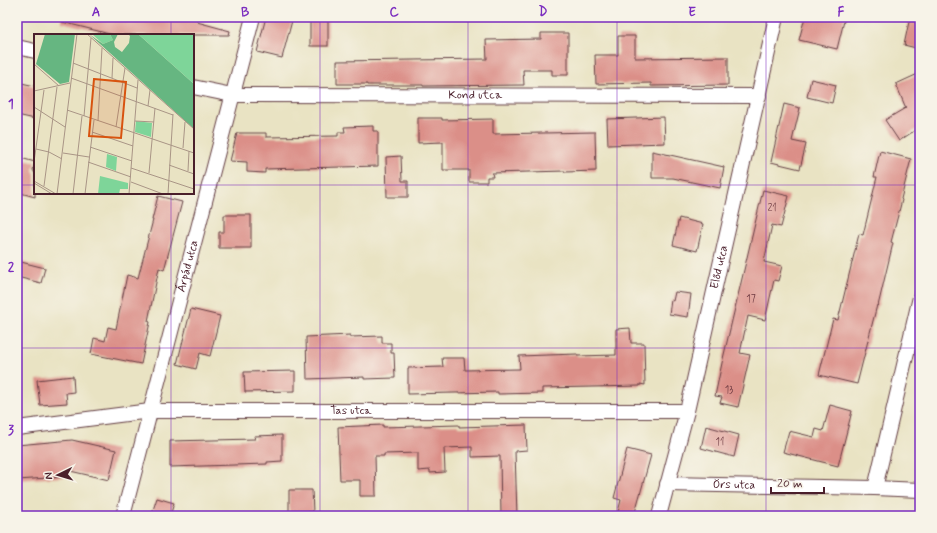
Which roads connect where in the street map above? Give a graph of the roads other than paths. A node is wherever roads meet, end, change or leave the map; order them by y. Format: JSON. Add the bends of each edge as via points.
{"nodes":[{"id":1,"x":252,"y":17,"type":"edge"},
{"id":2,"x":776,"y":17,"type":"edge"},
{"id":3,"x":17,"y":47,"type":"edge"},
{"id":4,"x":34,"y":51,"type":"edge"},
{"id":5,"x":194,"y":87,"type":"edge"},
{"id":6,"x":232,"y":96,"type":"junction"},
{"id":7,"x":759,"y":96,"type":"junction"},
{"id":8,"x":920,"y":297,"type":"edge"},
{"id":9,"x":150,"y":411,"type":"junction"},
{"id":10,"x":687,"y":411,"type":"junction"},
{"id":11,"x":17,"y":428,"type":"edge"},
{"id":12,"x":668,"y":484,"type":"junction"},
{"id":13,"x":875,"y":488,"type":"junction"},
{"id":14,"x":920,"y":490,"type":"edge"},
{"id":15,"x":123,"y":516,"type":"edge"},
{"id":16,"x":659,"y":516,"type":"edge"}],
"edges":[{"from":1,"to":6,"type":"street","name":"Árpád utca"},
{"from":2,"to":7,"type":"street","name":"Előd utca"},
{"from":3,"to":4,"type":"street"},
{"from":5,"to":6,"type":"street","name":"Kond utca"},
{"from":6,"to":7,"type":"street","name":"Kond utca"},
{"from":6,"to":9,"type":"street","name":"Árpád utca"},
{"from":7,"to":10,"type":"street","name":"Előd utca"},
{"from":8,"to":13,"type":"street"},
{"from":9,"to":10,"type":"street","name":"Tas utca"},
{"from":9,"to":11,"type":"street","name":"Tas utca"},
{"from":9,"to":15,"type":"street","name":"Árpád utca"},
{"from":10,"to":12,"type":"street","name":"Előd utca"},
{"from":12,"to":13,"type":"street","name":"Örs utca"},
{"from":12,"to":16,"type":"street","name":"Előd utca"},
{"from":13,"to":14,"type":"street","name":"Örs utca"}]}
